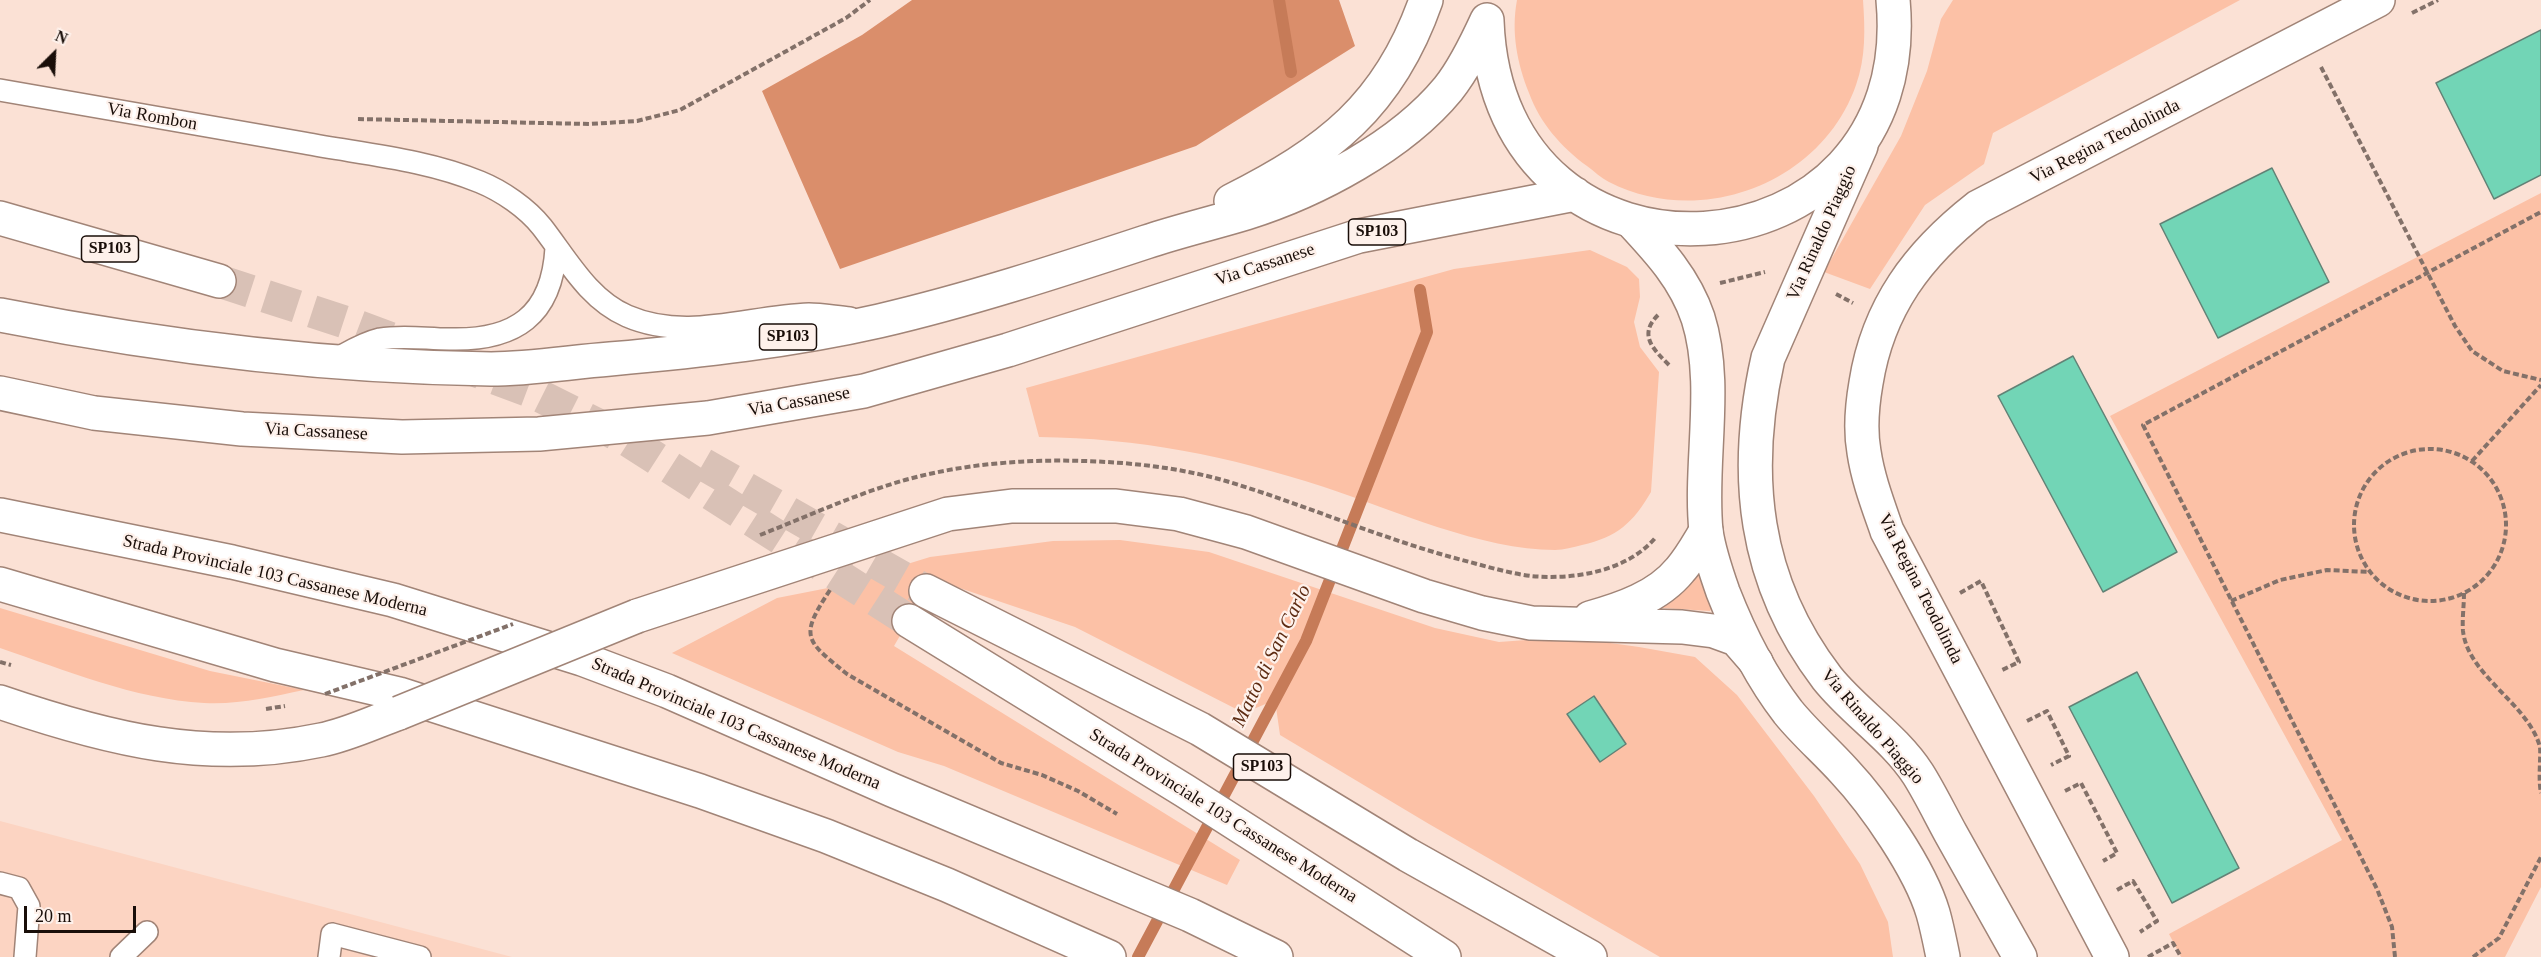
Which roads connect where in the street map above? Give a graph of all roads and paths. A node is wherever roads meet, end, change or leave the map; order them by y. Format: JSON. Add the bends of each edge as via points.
{"nodes":[{"id":1,"x":870,"y":0,"type":"edge"},
{"id":2,"x":1426,"y":0,"type":"edge"},
{"id":3,"x":1914,"y":0,"type":"edge"},
{"id":4,"x":2378,"y":0,"type":"edge"},
{"id":5,"x":1488,"y":10,"type":"edge"},
{"id":6,"x":1894,"y":15,"type":"edge"},
{"id":7,"x":2306,"y":38,"type":"junction"},
{"id":8,"x":0,"y":90,"type":"edge"},
{"id":9,"x":347,"y":119,"type":"dead end"},
{"id":10,"x":1861,"y":146,"type":"junction"},
{"id":11,"x":1575,"y":194,"type":"junction"},
{"id":12,"x":2541,"y":212,"type":"edge"},
{"id":13,"x":0,"y":218,"type":"edge"},
{"id":14,"x":1632,"y":222,"type":"junction"},
{"id":15,"x":1153,"y":240,"type":"junction"},
{"id":16,"x":556,"y":248,"type":"junction"},
{"id":17,"x":1770,"y":271,"type":"dead end"},
{"id":18,"x":2428,"y":271,"type":"junction"},
{"id":19,"x":219,"y":281,"type":"tunnel mouth"},
{"id":20,"x":1713,"y":285,"type":"dead end"},
{"id":21,"x":1827,"y":289,"type":"dead end"},
{"id":22,"x":0,"y":315,"type":"edge"},
{"id":23,"x":1883,"y":320,"type":"junction"},
{"id":24,"x":878,"y":321,"type":"junction"},
{"id":25,"x":333,"y":361,"type":"junction"},
{"id":26,"x":2541,"y":380,"type":"edge"},
{"id":27,"x":2541,"y":385,"type":"edge"},
{"id":28,"x":0,"y":393,"type":"edge"},
{"id":29,"x":2472,"y":461,"type":"junction"},
{"id":30,"x":0,"y":506,"type":"edge"},
{"id":31,"x":1312,"y":510,"type":"dead end"},
{"id":32,"x":0,"y":515,"type":"edge"},
{"id":33,"x":74,"y":530,"type":"junction"},
{"id":34,"x":1706,"y":531,"type":"junction"},
{"id":35,"x":1660,"y":532,"type":"dead end"},
{"id":36,"x":2370,"y":572,"type":"junction"},
{"id":37,"x":0,"y":584,"type":"edge"},
{"id":38,"x":833,"y":587,"type":"dead end"},
{"id":39,"x":926,"y":591,"type":"tunnel mouth"},
{"id":40,"x":2464,"y":593,"type":"junction"},
{"id":41,"x":1956,"y":596,"type":"dead end"},
{"id":42,"x":2231,"y":601,"type":"junction"},
{"id":43,"x":909,"y":621,"type":"tunnel mouth"},
{"id":44,"x":516,"y":623,"type":"dead end"},
{"id":45,"x":1569,"y":623,"type":"junction"},
{"id":46,"x":0,"y":662,"type":"edge"},
{"id":47,"x":1758,"y":664,"type":"junction"},
{"id":48,"x":11,"y":666,"type":"dead end"},
{"id":49,"x":1993,"y":675,"type":"dead end"},
{"id":50,"x":314,"y":698,"type":"dead end"},
{"id":51,"x":0,"y":702,"type":"edge"},
{"id":52,"x":293,"y":704,"type":"dead end"},
{"id":53,"x":261,"y":709,"type":"dead end"},
{"id":54,"x":2019,"y":725,"type":"dead end"},
{"id":55,"x":2055,"y":774,"type":"dead end"},
{"id":56,"x":2060,"y":783,"type":"dead end"},
{"id":57,"x":2541,"y":793,"type":"edge"},
{"id":58,"x":1117,"y":814,"type":"dead end"},
{"id":59,"x":2541,"y":857,"type":"edge"},
{"id":60,"x":2101,"y":861,"type":"dead end"},
{"id":61,"x":0,"y":883,"type":"edge"},
{"id":62,"x":2117,"y":891,"type":"dead end"},
{"id":63,"x":147,"y":932,"type":"dead end"},
{"id":64,"x":2122,"y":947,"type":"edge"},
{"id":65,"x":25,"y":957,"type":"edge"},
{"id":66,"x":121,"y":957,"type":"edge"},
{"id":67,"x":329,"y":957,"type":"edge"},
{"id":68,"x":420,"y":957,"type":"edge"},
{"id":69,"x":1109,"y":957,"type":"edge"},
{"id":70,"x":1276,"y":957,"type":"edge"},
{"id":71,"x":1444,"y":957,"type":"edge"},
{"id":72,"x":1590,"y":957,"type":"edge"},
{"id":73,"x":1943,"y":957,"type":"edge"},
{"id":74,"x":2020,"y":957,"type":"edge"},
{"id":75,"x":2148,"y":957,"type":"edge"},
{"id":76,"x":2181,"y":957,"type":"edge"},
{"id":77,"x":2395,"y":957,"type":"edge"},
{"id":78,"x":2473,"y":957,"type":"edge"}],
"edges":[{"from":1,"to":9,"type":"path","via":[[846,18],[680,110],[637,121],[589,124]]},
{"from":2,"to":15,"type":"main road","via":[[1398,64],[1360,114],[1301,162]]},
{"from":3,"to":6,"type":"main road"},
{"from":4,"to":7,"type":"main road","name":"Via Regina Teodolinda"},
{"from":5,"to":11,"type":"main road","via":[[1488,48],[1503,106],[1541,165]]},
{"from":5,"to":15,"type":"main road","number":"SP103","via":[[1470,54],[1449,88],[1419,119],[1379,149],[1305,189],[1250,212]]},
{"from":6,"to":10,"type":"main road","name":"Via Rinaldo Piaggio","via":[[1886,87]]},
{"from":7,"to":18,"type":"path"},
{"from":7,"to":23,"type":"main road","name":"Via Regina Teodolinda","via":[[1978,207],[1925,257],[1895,296]]},
{"from":8,"to":16,"type":"lane","name":"Via Rombon","via":[[406,161],[480,182],[526,210]]},
{"from":10,"to":14,"type":"main road","via":[[1800,199],[1745,223],[1691,230]]},
{"from":10,"to":74,"type":"main road","name":"Via Rinaldo Piaggio","via":[[1768,358],[1755,434],[1756,494],[1763,544],[1776,587],[1796,629],[1828,678],[1917,772]]},
{"from":11,"to":14,"type":"main road"},
{"from":11,"to":28,"type":"main road","name":"Via Cassanese","number":"SP103","via":[[1359,236],[1008,350],[864,391],[708,418],[539,434],[402,437],[219,426],[94,413]]},
{"from":12,"to":18,"type":"path"},
{"from":13,"to":19,"type":"main road","number":"SP103"},
{"from":14,"to":34,"type":"main road","via":[[1673,269],[1697,318],[1702,338],[1706,369]]},
{"from":15,"to":24,"type":"main road","number":"SP103","via":[[1064,270]]},
{"from":16,"to":24,"type":"lane","name":"Via Rombon","via":[[602,300],[625,316],[651,324],[714,327],[810,314]]},
{"from":16,"to":25,"type":"lane","via":[[549,290],[537,308],[508,331],[488,337],[380,339]]},
{"from":17,"to":20,"type":"path"},
{"from":18,"to":26,"type":"path","via":[[2472,351],[2503,371]]},
{"from":18,"to":42,"type":"path","via":[[2142,425]]},
{"from":21,"to":23,"type":"path"},
{"from":22,"to":25,"type":"main road","number":"SP103","via":[[103,335],[231,353]]},
{"from":23,"to":64,"type":"main road","name":"Via Regina Teodolinda","via":[[1868,368],[1862,421],[1869,479],[1887,531]]},
{"from":24,"to":25,"type":"main road","number":"SP103","via":[[671,354],[495,369]]},
{"from":27,"to":29,"type":"path"},
{"from":29,"to":36,"type":"path","via":[[2443,449],[2417,449],[2392,459],[2371,475],[2358,498],[2354,523],[2358,549]]},
{"from":29,"to":40,"type":"path","via":[[2492,479],[2503,503],[2506,530],[2500,555],[2485,577]]},
{"from":30,"to":33,"type":"main road"},
{"from":31,"to":35,"type":"path","via":[[1383,536],[1530,576],[1588,574],[1616,565],[1642,552]]},
{"from":32,"to":33,"type":"main road","name":"Strada Provinciale 103 Cassanese Moderna"},
{"from":33,"to":70,"type":"main road","name":"Strada Provinciale 103 Cassanese Moderna","via":[[393,600],[582,659],[667,691],[1190,915]]},
{"from":34,"to":45,"type":"main road","via":[[1680,571],[1661,588],[1618,610]]},
{"from":34,"to":47,"type":"main road","via":[[1724,594]]},
{"from":36,"to":40,"type":"path","via":[[2390,590],[2412,599],[2439,601]]},
{"from":36,"to":42,"type":"path","via":[[2327,570],[2280,580]]},
{"from":37,"to":69,"type":"main road","via":[[275,665],[399,694],[700,791],[826,836]]},
{"from":38,"to":58,"type":"path","via":[[809,628],[812,640],[824,656],[847,674],[1001,763],[1051,779]]},
{"from":39,"to":72,"type":"main road","number":"SP103","via":[[1200,729],[1408,855]]},
{"from":40,"to":57,"type":"path","via":[[2463,632],[2470,652],[2527,721],[2540,748]]},
{"from":41,"to":49,"type":"path","via":[[1981,581],[2000,621],[2019,662]]},
{"from":42,"to":77,"type":"path","via":[[2377,889],[2392,927]]},
{"from":43,"to":71,"type":"main road","name":"Strada Provinciale 103 Cassanese Moderna"},
{"from":44,"to":50,"type":"path","bridge":true},
{"from":45,"to":47,"type":"main road","via":[[1714,631],[1736,639]]},
{"from":45,"to":51,"type":"main road","bridge":true,"via":[[1531,622],[1482,613],[1246,532],[1179,514],[1116,506],[1012,506],[948,514],[637,616],[324,740],[242,751],[159,746],[65,724]]},
{"from":46,"to":48,"type":"path"},
{"from":47,"to":73,"type":"main road","via":[[1790,714],[1846,773],[1892,835],[1933,912]]},
{"from":52,"to":53,"type":"path"},
{"from":54,"to":55,"type":"path","via":[[2047,711],[2069,756],[2050,766]]},
{"from":56,"to":60,"type":"path","via":[[2065,792],[2081,783],[2117,854]]},
{"from":59,"to":78,"type":"path","via":[[2499,938]]},
{"from":61,"to":65,"type":"lane","via":[[19,888],[29,906]]},
{"from":62,"to":64,"type":"path","via":[[2133,881],[2157,921]]},
{"from":63,"to":66,"type":"lane"},
{"from":67,"to":68,"type":"lane","via":[[332,934]]},
{"from":75,"to":76,"type":"path","via":[[2174,942]]}]}
